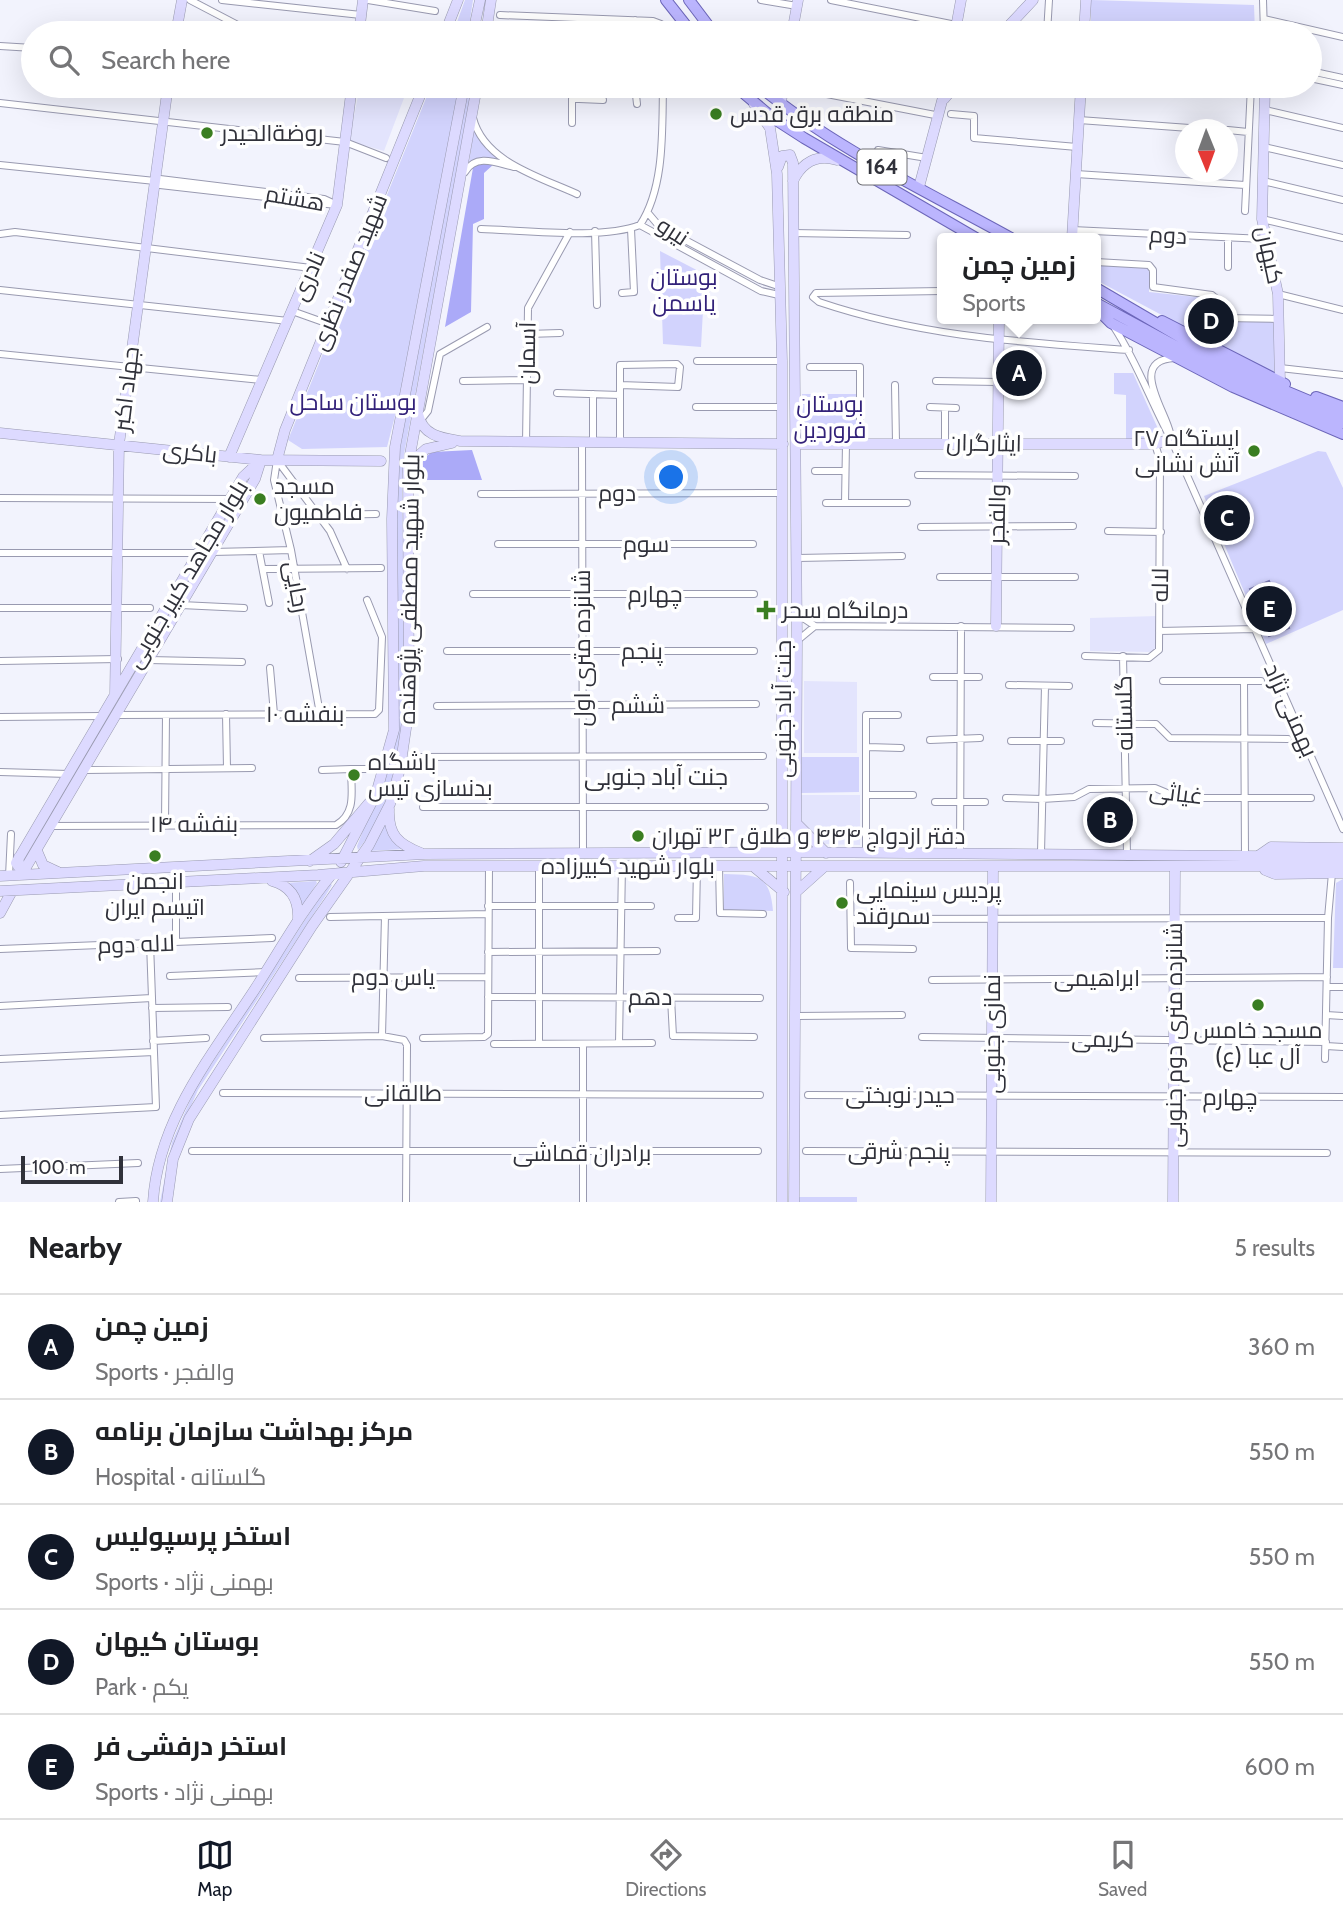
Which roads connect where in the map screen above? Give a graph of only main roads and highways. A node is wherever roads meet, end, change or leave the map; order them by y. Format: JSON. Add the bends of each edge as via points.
{"nodes":[{"id":1,"x":182,"y":0,"type":"edge"},
{"id":2,"x":366,"y":0,"type":"edge"},
{"id":3,"x":458,"y":0,"type":"edge"},
{"id":4,"x":480,"y":0,"type":"edge"},
{"id":5,"x":491,"y":0,"type":"edge"},
{"id":6,"x":666,"y":0,"type":"edge"},
{"id":7,"x":961,"y":0,"type":"edge"},
{"id":8,"x":1086,"y":0,"type":"edge"},
{"id":9,"x":1028,"y":1,"type":"edge"},
{"id":10,"x":690,"y":2,"type":"edge"},
{"id":11,"x":797,"y":3,"type":"edge"},
{"id":12,"x":677,"y":15,"type":"junction"},
{"id":13,"x":178,"y":21,"type":"edge"},
{"id":14,"x":360,"y":21,"type":"edge"},
{"id":15,"x":450,"y":21,"type":"edge"},
{"id":16,"x":476,"y":21,"type":"edge"},
{"id":17,"x":488,"y":21,"type":"edge"},
{"id":18,"x":682,"y":21,"type":"edge"},
{"id":19,"x":705,"y":21,"type":"edge"},
{"id":20,"x":794,"y":21,"type":"edge"},
{"id":21,"x":957,"y":21,"type":"edge"},
{"id":22,"x":1012,"y":21,"type":"edge"},
{"id":23,"x":1085,"y":21,"type":"edge"},
{"id":24,"x":166,"y":98,"type":"edge"},
{"id":25,"x":350,"y":98,"type":"edge"},
{"id":26,"x":417,"y":98,"type":"edge"},
{"id":27,"x":462,"y":98,"type":"edge"},
{"id":28,"x":475,"y":98,"type":"edge"},
{"id":29,"x":749,"y":98,"type":"edge"},
{"id":30,"x":773,"y":98,"type":"edge"},
{"id":31,"x":781,"y":98,"type":"edge"},
{"id":32,"x":1080,"y":98,"type":"edge"},
{"id":33,"x":1265,"y":98,"type":"edge"},
{"id":34,"x":943,"y":99,"type":"edge"},
{"id":35,"x":752,"y":101,"type":"junction"},
{"id":36,"x":780,"y":104,"type":"junction"},
{"id":37,"x":860,"y":171,"type":"junction"},
{"id":38,"x":777,"y":174,"type":"junction"},
{"id":39,"x":792,"y":184,"type":"junction"},
{"id":40,"x":919,"y":187,"type":"junction"},
{"id":41,"x":967,"y":233,"type":"edge"},
{"id":42,"x":1002,"y":233,"type":"edge"},
{"id":43,"x":1071,"y":233,"type":"edge"},
{"id":44,"x":1101,"y":290,"type":"edge"},
{"id":45,"x":1124,"y":302,"type":"junction"},
{"id":46,"x":1101,"y":309,"type":"edge"},
{"id":47,"x":1101,"y":312,"type":"edge"},
{"id":48,"x":999,"y":324,"type":"edge"},
{"id":49,"x":1280,"y":382,"type":"junction"},
{"id":50,"x":1343,"y":407,"type":"edge"},
{"id":51,"x":1343,"y":415,"type":"edge"},
{"id":52,"x":418,"y":416,"type":"junction"},
{"id":53,"x":1343,"y":423,"type":"edge"},
{"id":54,"x":0,"y":433,"type":"edge"},
{"id":55,"x":1343,"y":434,"type":"edge"},
{"id":56,"x":1171,"y":439,"type":"road end"},
{"id":57,"x":460,"y":442,"type":"junction"},
{"id":58,"x":998,"y":443,"type":"junction"},
{"id":59,"x":119,"y":444,"type":"junction"},
{"id":60,"x":783,"y":444,"type":"junction"},
{"id":61,"x":796,"y":444,"type":"junction"},
{"id":62,"x":229,"y":457,"type":"junction"},
{"id":63,"x":261,"y":460,"type":"junction"},
{"id":64,"x":277,"y":460,"type":"junction"},
{"id":65,"x":381,"y":461,"type":"dead end"},
{"id":66,"x":408,"y":466,"type":"junction"},
{"id":67,"x":996,"y":626,"type":"road end"},
{"id":68,"x":115,"y":695,"type":"junction"},
{"id":69,"x":376,"y":794,"type":"junction"},
{"id":70,"x":390,"y":804,"type":"junction"},
{"id":71,"x":796,"y":823,"type":"junction"},
{"id":72,"x":1343,"y":848,"type":"edge"},
{"id":73,"x":37,"y":850,"type":"junction"},
{"id":74,"x":796,"y":852,"type":"junction"},
{"id":75,"x":783,"y":853,"type":"junction"},
{"id":76,"x":826,"y":853,"type":"junction"},
{"id":77,"x":425,"y":855,"type":"junction"},
{"id":78,"x":1258,"y":856,"type":"junction"},
{"id":79,"x":362,"y":857,"type":"junction"},
{"id":80,"x":1343,"y":857,"type":"edge"},
{"id":81,"x":344,"y":859,"type":"junction"},
{"id":82,"x":24,"y":860,"type":"junction"},
{"id":83,"x":310,"y":861,"type":"junction"},
{"id":84,"x":1295,"y":861,"type":"junction"},
{"id":85,"x":783,"y":866,"type":"junction"},
{"id":86,"x":796,"y":866,"type":"junction"},
{"id":87,"x":825,"y":866,"type":"junction"},
{"id":88,"x":993,"y":866,"type":"junction"},
{"id":89,"x":1343,"y":866,"type":"edge"},
{"id":90,"x":754,"y":867,"type":"junction"},
{"id":91,"x":1258,"y":867,"type":"junction"},
{"id":92,"x":1175,"y":868,"type":"junction"},
{"id":93,"x":351,"y":872,"type":"junction"},
{"id":94,"x":1337,"y":873,"type":"edge"},
{"id":95,"x":61,"y":874,"type":"junction"},
{"id":96,"x":331,"y":874,"type":"junction"},
{"id":97,"x":5,"y":876,"type":"edge"},
{"id":98,"x":258,"y":879,"type":"junction"},
{"id":99,"x":0,"y":891,"type":"edge"},
{"id":100,"x":12,"y":891,"type":"junction"},
{"id":101,"x":784,"y":892,"type":"junction"},
{"id":102,"x":796,"y":892,"type":"junction"},
{"id":103,"x":0,"y":913,"type":"edge"},
{"id":104,"x":298,"y":920,"type":"junction"},
{"id":105,"x":153,"y":1202,"type":"edge"},
{"id":106,"x":167,"y":1202,"type":"edge"},
{"id":107,"x":782,"y":1202,"type":"edge"},
{"id":108,"x":794,"y":1202,"type":"edge"},
{"id":109,"x":991,"y":1202,"type":"edge"},
{"id":110,"x":1173,"y":1202,"type":"edge"}],
"edges":[{"from":1,"to":13,"type":"main road"},
{"from":2,"to":14,"type":"main road"},
{"from":3,"to":15,"type":"main road"},
{"from":4,"to":16,"type":"main road"},
{"from":5,"to":17,"type":"main road"},
{"from":6,"to":12,"type":"main road"},
{"from":7,"to":21,"type":"main road"},
{"from":8,"to":23,"type":"main road"},
{"from":9,"to":22,"type":"main road"},
{"from":10,"to":12,"type":"main road","via":[[681,1]]},
{"from":10,"to":19,"type":"main road"},
{"from":11,"to":20,"type":"main road"},
{"from":12,"to":18,"type":"main road"},
{"from":24,"to":59,"type":"main road","name":"جهاد اکبر"},
{"from":25,"to":62,"type":"main road","name":"نادری","via":[[337,205]]},
{"from":26,"to":64,"type":"main road","name":"شهید صفدر نظری"},
{"from":27,"to":69,"type":"main road","name":"بلوار شهید مصطفی پژوهنده","via":[[396,447],[394,730]]},
{"from":28,"to":52,"type":"main road","name":"بلوار شهید مصطفی پژوهنده"},
{"from":29,"to":35,"type":"main road","number":"164"},
{"from":30,"to":36,"type":"main road","number":"164"},
{"from":31,"to":36,"type":"main road"},
{"from":32,"to":43,"type":"main road"},
{"from":33,"to":49,"type":"main road","name":"کیهان","via":[[1262,219],[1278,294]]},
{"from":34,"to":40,"type":"main road"},
{"from":35,"to":37,"type":"main road","number":"164"},
{"from":35,"to":38,"type":"main road","name":"جنت آباد جنوبی","via":[[770,128]]},
{"from":36,"to":40,"type":"main road","number":"164"},
{"from":37,"to":39,"type":"main road","via":[[820,158],[806,162]]},
{"from":37,"to":41,"type":"main road","number":"164"},
{"from":38,"to":39,"type":"main road","name":"جنت آباد جنوبی","via":[[779,159],[790,155]]},
{"from":38,"to":60,"type":"main road","name":"جنت آباد جنوبی"},
{"from":39,"to":61,"type":"main road","name":"جنت آباد جنوبی"},
{"from":40,"to":42,"type":"main road","number":"164"},
{"from":44,"to":45,"type":"main road"},
{"from":45,"to":49,"type":"main road"},
{"from":45,"to":51,"type":"main road","via":[[1238,371]]},
{"from":46,"to":53,"type":"main road","via":[[1238,380]]},
{"from":47,"to":55,"type":"main road","via":[[1111,323],[1233,387]]},
{"from":48,"to":58,"type":"main road","name":"والفجر"},
{"from":49,"to":50,"type":"main road"},
{"from":52,"to":57,"type":"main road","via":[[431,434]]},
{"from":52,"to":66,"type":"main road","name":"بلوار شهید مصطفی پژوهنده"},
{"from":54,"to":59,"type":"main road","name":"باکری"},
{"from":56,"to":58,"type":"main road","name":"ایثارگران","via":[[1155,444]]},
{"from":57,"to":60,"type":"main road"},
{"from":57,"to":66,"type":"main road","via":[[426,449]]},
{"from":58,"to":61,"type":"main road","name":"ایثارگران"},
{"from":58,"to":67,"type":"main road","name":"والفجر"},
{"from":59,"to":62,"type":"main road","name":"باکری"},
{"from":59,"to":68,"type":"main road","name":"جهاد اکبر"},
{"from":60,"to":75,"type":"main road","name":"جنت آباد جنوبی"},
{"from":61,"to":71,"type":"main road","name":"جنت آباد جنوبی"},
{"from":62,"to":63,"type":"main road","name":"باکری"},
{"from":63,"to":64,"type":"main road","name":"باکری"},
{"from":63,"to":68,"type":"main road","name":"بلوار مجاهد کبیر جنوبی","via":[[243,477]]},
{"from":63,"to":73,"type":"main road","name":"بلوار مجاهد کبیر جنوبی","via":[[255,479]]},
{"from":64,"to":65,"type":"main road","name":"باکری"},
{"from":66,"to":70,"type":"main road","name":"بلوار شهید مصطفی پژوهنده","via":[[409,708],[404,752]]},
{"from":68,"to":82,"type":"main road","name":"بلوار مجاهد کبیر جنوبی"},
{"from":69,"to":81,"type":"main road","name":"بلوار شهید مصطفی پژوهنده"},
{"from":69,"to":83,"type":"main road","via":[[339,840]]},
{"from":70,"to":77,"type":"main road","via":[[389,828],[396,839]]},
{"from":70,"to":79,"type":"main road","name":"بلوار شهید مصطفی پژوهنده"},
{"from":71,"to":74,"type":"main road","name":"جنت آباد جنوبی"},
{"from":71,"to":76,"type":"main road"},
{"from":72,"to":78,"type":"main road","name":"بلوار شهید کبیرزاده","via":[[1271,848]]},
{"from":73,"to":82,"type":"main road","name":"بلوار مجاهد کبیر جنوبی"},
{"from":73,"to":95,"type":"main road","via":[[43,865]]},
{"from":74,"to":75,"type":"main road","name":"بلوار شهید کبیرزاده"},
{"from":74,"to":76,"type":"main road","name":"بلوار شهید کبیرزاده"},
{"from":74,"to":86,"type":"main road","name":"جنت آباد جنوبی"},
{"from":75,"to":77,"type":"main road","name":"بلوار شهید کبیرزاده"},
{"from":75,"to":85,"type":"main road","name":"جنت آباد جنوبی"},
{"from":76,"to":78,"type":"main road","name":"بلوار شهید کبیرزاده"},
{"from":77,"to":79,"type":"main road","name":"بلوار شهید کبیرزاده"},
{"from":78,"to":84,"type":"main road","name":"بلوار شهید کبیرزاده"},
{"from":79,"to":81,"type":"main road","name":"بلوار شهید کبیرزاده"},
{"from":79,"to":93,"type":"main road","name":"بلوار شهید مصطفی پژوهنده"},
{"from":80,"to":84,"type":"main road","name":"بلوار شهید کبیرزاده"},
{"from":81,"to":83,"type":"main road","name":"بلوار شهید کبیرزاده"},
{"from":81,"to":96,"type":"main road","name":"بلوار شهید مصطفی پژوهنده"},
{"from":82,"to":97,"type":"main road","name":"بلوار مجاهد کبیر جنوبی"},
{"from":83,"to":95,"type":"main road","name":"بلوار شهید کبیرزاده"},
{"from":84,"to":89,"type":"main road","name":"بلوار شهید کبیرزاده"},
{"from":84,"to":91,"type":"main road","name":"بلوار شهید کبیرزاده"},
{"from":85,"to":86,"type":"main road","name":"بلوار شهید کبیرزاده"},
{"from":85,"to":90,"type":"main road","name":"بلوار شهید کبیرزاده"},
{"from":85,"to":101,"type":"main road","name":"جنت آباد جنوبی"},
{"from":86,"to":87,"type":"main road","name":"بلوار شهید کبیرزاده"},
{"from":86,"to":102,"type":"main road","name":"جنت آباد جنوبی"},
{"from":87,"to":88,"type":"main road","name":"بلوار شهید کبیرزاده"},
{"from":87,"to":102,"type":"main road"},
{"from":88,"to":92,"type":"main road","name":"بلوار شهید کبیرزاده"},
{"from":88,"to":109,"type":"main road","name":"نمازی جنوبی"},
{"from":90,"to":93,"type":"main road","name":"بلوار شهید کبیرزاده","via":[[539,865]]},
{"from":90,"to":101,"type":"main road"},
{"from":91,"to":92,"type":"main road","name":"بلوار شهید کبیرزاده"},
{"from":91,"to":94,"type":"main road","name":"بلوار شهید کبیرزاده","via":[[1275,874]]},
{"from":92,"to":110,"type":"main road","name":"شانزده متری دوم جنوبی"},
{"from":93,"to":96,"type":"main road","name":"بلوار شهید کبیرزاده"},
{"from":93,"to":106,"type":"main road","name":"بلوار شهید مصطفی پژوهنده","via":[[189,1119],[173,1159]]},
{"from":95,"to":97,"type":"main road","name":"بلوار شهید کبیرزاده"},
{"from":96,"to":98,"type":"main road","name":"بلوار شهید کبیرزاده"},
{"from":96,"to":104,"type":"main road","name":"بلوار شهید مصطفی پژوهنده"},
{"from":98,"to":100,"type":"main road","name":"بلوار شهید کبیرزاده"},
{"from":98,"to":104,"type":"main road","via":[[283,884],[290,891],[298,905]]},
{"from":99,"to":100,"type":"main road","name":"بلوار شهید کبیرزاده"},
{"from":100,"to":103,"type":"main road"},
{"from":101,"to":107,"type":"main road","name":"جنت آباد جنوبی"},
{"from":102,"to":108,"type":"main road","name":"جنت آباد جنوبی"},
{"from":104,"to":105,"type":"main road","name":"بلوار شهید مصطفی پژوهنده","via":[[189,1088],[160,1155]]}]}
